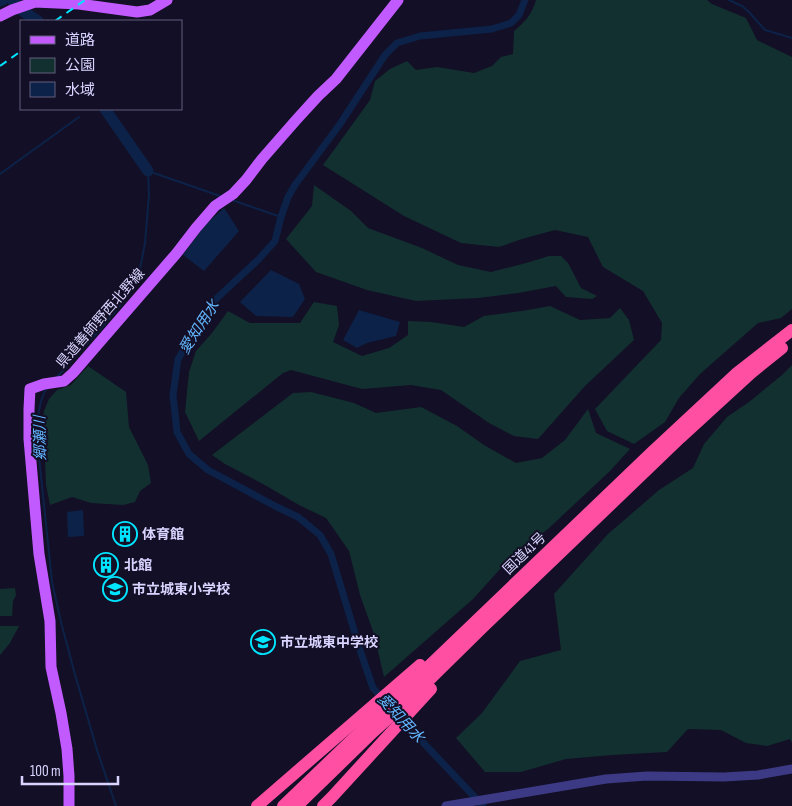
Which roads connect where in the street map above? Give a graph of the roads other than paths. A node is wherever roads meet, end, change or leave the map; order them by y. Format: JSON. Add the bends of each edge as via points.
{"nodes":[{"id":1,"x":167,"y":0,"type":"edge"},
{"id":2,"x":398,"y":0,"type":"edge"},
{"id":3,"x":33,"y":2,"type":"edge"},
{"id":4,"x":0,"y":16,"type":"edge"},
{"id":5,"x":792,"y":330,"type":"edge"},
{"id":6,"x":792,"y":340,"type":"edge"},
{"id":7,"x":477,"y":626,"type":"junction"},
{"id":8,"x":412,"y":689,"type":"junction"},
{"id":9,"x":367,"y":725,"type":"junction"},
{"id":10,"x":792,"y":769,"type":"edge"},
{"id":11,"x":332,"y":801,"type":"edge"},
{"id":12,"x":292,"y":804,"type":"edge"},
{"id":13,"x":260,"y":805,"type":"edge"},
{"id":14,"x":69,"y":806,"type":"edge"},
{"id":15,"x":322,"y":806,"type":"edge"},
{"id":16,"x":446,"y":806,"type":"edge"}],
"edges":[{"from":1,"to":3,"type":"main road","via":[[150,10],[137,12]]},
{"from":2,"to":14,"type":"main road","name":"県道善師野西北野線","via":[[336,79],[246,180],[215,206],[73,373],[64,381],[30,390],[29,439],[39,554],[50,621],[50,666],[67,749]]},
{"from":3,"to":4,"type":"main road"},
{"from":5,"to":7,"type":"highway","name":"国道41号","via":[[730,379],[645,458]]},
{"from":6,"to":7,"type":"highway","name":"国道41号","via":[[751,373]]},
{"from":7,"to":8,"type":"highway","name":"国道41号"},
{"from":7,"to":8,"type":"highway","via":[[439,649]]},
{"from":8,"to":9,"type":"highway","name":"国道41号"},
{"from":8,"to":9,"type":"highway"},
{"from":8,"to":11,"type":"highway","via":[[385,739]]},
{"from":9,"to":12,"type":"highway","name":"国道41号"},
{"from":9,"to":13,"type":"highway"},
{"from":10,"to":16,"type":"street","via":[[724,778],[606,779]]},
{"from":11,"to":15,"type":"highway"}]}
